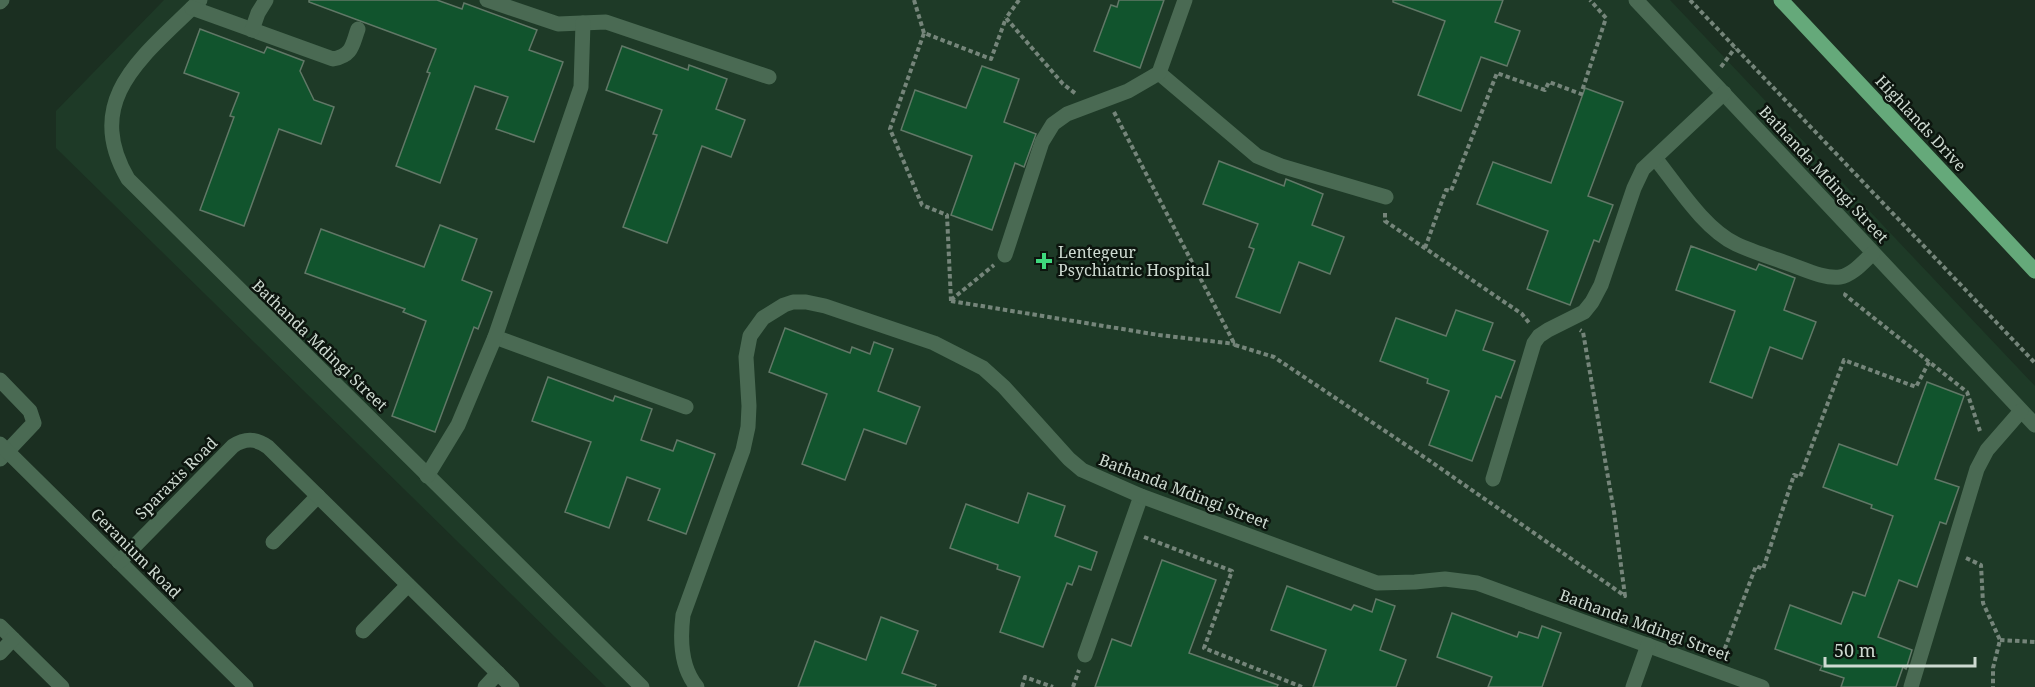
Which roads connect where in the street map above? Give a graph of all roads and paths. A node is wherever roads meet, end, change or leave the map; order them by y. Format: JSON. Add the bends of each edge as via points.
{"nodes":[{"id":1,"x":266,"y":0,"type":"edge"},
{"id":2,"x":487,"y":0,"type":"edge"},
{"id":3,"x":914,"y":0,"type":"edge"},
{"id":4,"x":1019,"y":0,"type":"edge"},
{"id":5,"x":1185,"y":0,"type":"edge"},
{"id":6,"x":1590,"y":0,"type":"edge"},
{"id":7,"x":1636,"y":0,"type":"edge"},
{"id":8,"x":1690,"y":0,"type":"edge"},
{"id":9,"x":1781,"y":0,"type":"edge"},
{"id":10,"x":196,"y":4,"type":"edge"},
{"id":11,"x":1006,"y":18,"type":"junction"},
{"id":12,"x":583,"y":23,"type":"junction"},
{"id":13,"x":358,"y":29,"type":"dead end"},
{"id":14,"x":252,"y":30,"type":"junction"},
{"id":15,"x":924,"y":33,"type":"junction"},
{"id":16,"x":1735,"y":48,"type":"junction"},
{"id":17,"x":1159,"y":73,"type":"junction"},
{"id":18,"x":769,"y":77,"type":"dead end"},
{"id":19,"x":1711,"y":80,"type":"junction"},
{"id":20,"x":1724,"y":93,"type":"junction"},
{"id":21,"x":1108,"y":99,"type":"junction"},
{"id":22,"x":1091,"y":105,"type":"junction"},
{"id":23,"x":1655,"y":158,"type":"junction"},
{"id":24,"x":1386,"y":197,"type":"joint"},
{"id":25,"x":1425,"y":248,"type":"junction"},
{"id":26,"x":1873,"y":253,"type":"junction"},
{"id":27,"x":1005,"y":255,"type":"joint"},
{"id":28,"x":2035,"y":271,"type":"edge"},
{"id":29,"x":1852,"y":272,"type":"junction"},
{"id":30,"x":951,"y":301,"type":"junction"},
{"id":31,"x":1569,"y":320,"type":"junction"},
{"id":32,"x":1539,"y":336,"type":"junction"},
{"id":33,"x":495,"y":337,"type":"junction"},
{"id":34,"x":1235,"y":345,"type":"junction"},
{"id":35,"x":1929,"y":362,"type":"junction"},
{"id":36,"x":2035,"y":363,"type":"edge"},
{"id":37,"x":0,"y":380,"type":"edge"},
{"id":38,"x":686,"y":407,"type":"dead end"},
{"id":39,"x":2021,"y":411,"type":"junction"},
{"id":40,"x":2035,"y":425,"type":"edge"},
{"id":41,"x":1987,"y":450,"type":"junction"},
{"id":42,"x":2,"y":452,"type":"edge"},
{"id":43,"x":428,"y":476,"type":"junction"},
{"id":44,"x":1493,"y":479,"type":"dead end"},
{"id":45,"x":318,"y":496,"type":"junction"},
{"id":46,"x":1141,"y":496,"type":"junction"},
{"id":47,"x":1129,"y":532,"type":"junction"},
{"id":48,"x":273,"y":542,"type":"dead end"},
{"id":49,"x":1952,"y":553,"type":"junction"},
{"id":50,"x":119,"y":562,"type":"junction"},
{"id":51,"x":408,"y":585,"type":"junction"},
{"id":52,"x":0,"y":626,"type":"edge"},
{"id":53,"x":363,"y":631,"type":"dead end"},
{"id":54,"x":13,"y":639,"type":"junction"},
{"id":55,"x":2000,"y":639,"type":"junction"},
{"id":56,"x":2035,"y":642,"type":"edge"},
{"id":57,"x":1648,"y":645,"type":"junction"},
{"id":58,"x":0,"y":653,"type":"edge"},
{"id":59,"x":1085,"y":655,"type":"dead end"},
{"id":60,"x":1717,"y":671,"type":"junction"},
{"id":61,"x":498,"y":673,"type":"junction"},
{"id":62,"x":62,"y":687,"type":"edge"},
{"id":63,"x":246,"y":687,"type":"edge"},
{"id":64,"x":485,"y":687,"type":"edge"},
{"id":65,"x":512,"y":687,"type":"edge"},
{"id":66,"x":642,"y":687,"type":"edge"},
{"id":67,"x":697,"y":687,"type":"edge"},
{"id":68,"x":1022,"y":687,"type":"edge"},
{"id":69,"x":1053,"y":687,"type":"edge"},
{"id":70,"x":1302,"y":687,"type":"edge"},
{"id":71,"x":1633,"y":687,"type":"edge"},
{"id":72,"x":1762,"y":687,"type":"edge"},
{"id":73,"x":1911,"y":687,"type":"edge"},
{"id":74,"x":1993,"y":687,"type":"edge"}],
"edges":[{"from":1,"to":14,"type":"street"},
{"from":2,"to":12,"type":"street","via":[[558,24]]},
{"from":3,"to":15,"type":"path"},
{"from":4,"to":11,"type":"path"},
{"from":5,"to":17,"type":"street"},
{"from":6,"to":25,"type":"path","via":[[1606,18],[1581,94],[1549,82],[1545,90],[1497,73],[1452,191],[1446,190]]},
{"from":7,"to":19,"type":"street","name":"Bathanda Mdingi Street"},
{"from":8,"to":16,"type":"path"},
{"from":9,"to":28,"type":"main road","name":"Highlands Drive"},
{"from":10,"to":14,"type":"street"},
{"from":10,"to":43,"type":"street","name":"Bathanda Mdingi Street","via":[[137,63],[119,89],[111,128],[120,165],[137,191]]},
{"from":11,"to":15,"type":"path","via":[[992,59]]},
{"from":11,"to":22,"type":"path","via":[[1063,84]]},
{"from":12,"to":18,"type":"street","via":[[606,22]]},
{"from":12,"to":33,"type":"street","via":[[581,87]]},
{"from":13,"to":14,"type":"street","via":[[351,50],[344,57],[333,59]]},
{"from":15,"to":30,"type":"path","via":[[890,129],[922,205],[947,215]]},
{"from":16,"to":19,"type":"path"},
{"from":16,"to":36,"type":"path"},
{"from":17,"to":21,"type":"street"},
{"from":17,"to":24,"type":"street","via":[[1257,156]]},
{"from":19,"to":20,"type":"street","name":"Bathanda Mdingi Street"},
{"from":20,"to":23,"type":"street"},
{"from":20,"to":26,"type":"street","name":"Bathanda Mdingi Street"},
{"from":21,"to":22,"type":"street"},
{"from":21,"to":34,"type":"path"},
{"from":22,"to":27,"type":"street","via":[[1053,124],[1042,142]]},
{"from":23,"to":29,"type":"street","via":[[1696,210],[1735,244],[1832,277]]},
{"from":23,"to":31,"type":"street","via":[[1643,169],[1634,188],[1596,293],[1584,312]]},
{"from":24,"to":25,"type":"path","via":[[1385,221]]},
{"from":25,"to":32,"type":"path","via":[[1522,314]]},
{"from":26,"to":29,"type":"street"},
{"from":26,"to":39,"type":"street","name":"Bathanda Mdingi Street"},
{"from":27,"to":30,"type":"path"},
{"from":29,"to":35,"type":"path","via":[[1845,295]]},
{"from":30,"to":34,"type":"path"},
{"from":31,"to":32,"type":"street"},
{"from":31,"to":34,"type":"path","via":[[1583,332],[1625,596],[1274,357]]},
{"from":32,"to":44,"type":"street","via":[[1531,351]]},
{"from":33,"to":38,"type":"street"},
{"from":33,"to":43,"type":"street","via":[[458,425]]},
{"from":35,"to":41,"type":"path","via":[[1967,392]]},
{"from":35,"to":60,"type":"path","via":[[1916,387],[1844,360],[1800,477],[1794,475],[1762,569],[1756,566]]},
{"from":37,"to":42,"type":"street","via":[[30,411],[34,423]]},
{"from":39,"to":40,"type":"street","name":"Bathanda Mdingi Street"},
{"from":39,"to":41,"type":"street"},
{"from":41,"to":49,"type":"street","via":[[1977,469]]},
{"from":42,"to":50,"type":"street","name":"Geranium Road"},
{"from":43,"to":66,"type":"street","name":"Bathanda Mdingi Street"},
{"from":45,"to":48,"type":"street"},
{"from":45,"to":50,"type":"street","name":"Sparaxis Road","via":[[262,442],[240,441]]},
{"from":45,"to":51,"type":"street","name":"Sparaxis Road"},
{"from":46,"to":47,"type":"street"},
{"from":46,"to":57,"type":"street","name":"Bathanda Mdingi Street","via":[[1377,583],[1445,579],[1477,583]]},
{"from":46,"to":67,"type":"street","name":"Bathanda Mdingi Street","via":[[1082,470],[1004,387],[964,357],[825,306],[806,302],[784,305],[763,318],[750,336],[746,357],[748,427],[743,450],[683,615],[682,648],[687,670]]},
{"from":47,"to":59,"type":"street"},
{"from":47,"to":70,"type":"path","via":[[1232,571],[1204,648]]},
{"from":49,"to":55,"type":"path","via":[[1981,565],[1983,603]]},
{"from":49,"to":73,"type":"street"},
{"from":50,"to":63,"type":"street","name":"Geranium Road"},
{"from":51,"to":53,"type":"street"},
{"from":51,"to":61,"type":"street","name":"Sparaxis Road"},
{"from":52,"to":54,"type":"street"},
{"from":54,"to":58,"type":"street"},
{"from":54,"to":62,"type":"street"},
{"from":55,"to":56,"type":"path"},
{"from":55,"to":74,"type":"path"},
{"from":57,"to":60,"type":"street","name":"Bathanda Mdingi Street"},
{"from":57,"to":71,"type":"street"},
{"from":60,"to":72,"type":"street","name":"Bathanda Mdingi Street"},
{"from":61,"to":64,"type":"street"},
{"from":61,"to":65,"type":"street","name":"Sparaxis Road"},
{"from":68,"to":69,"type":"path","via":[[1025,676]]}]}
